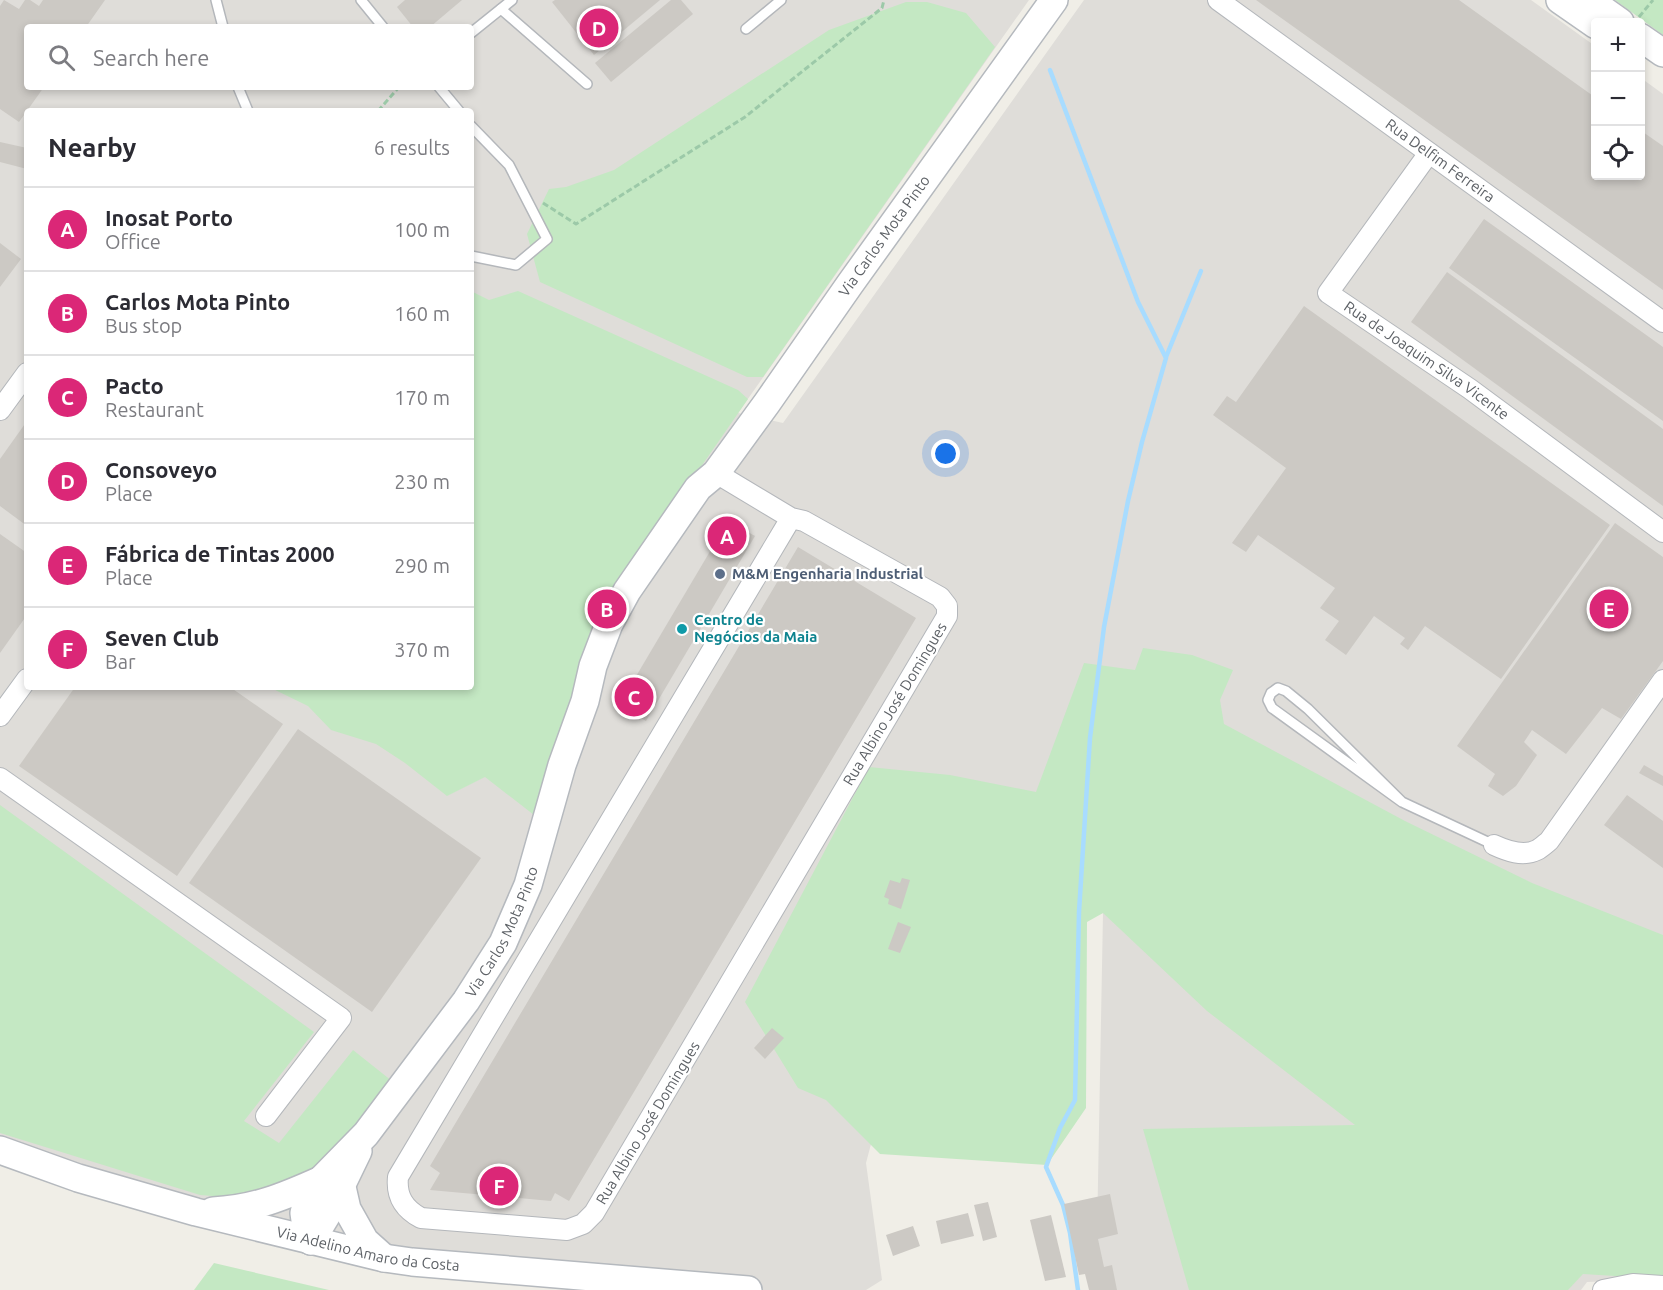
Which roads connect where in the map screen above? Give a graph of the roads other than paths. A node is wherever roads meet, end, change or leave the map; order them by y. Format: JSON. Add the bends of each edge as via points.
{"nodes":[{"id":1,"x":216,"y":0,"type":"edge"},
{"id":2,"x":361,"y":0,"type":"edge"},
{"id":3,"x":512,"y":0,"type":"edge"},
{"id":4,"x":781,"y":0,"type":"edge"},
{"id":5,"x":1054,"y":0,"type":"edge"},
{"id":6,"x":1218,"y":0,"type":"edge"},
{"id":7,"x":1560,"y":0,"type":"edge"},
{"id":8,"x":1589,"y":0,"type":"edge"},
{"id":9,"x":501,"y":9,"type":"junction"},
{"id":10,"x":1619,"y":18,"type":"edge"},
{"id":11,"x":1591,"y":22,"type":"edge"},
{"id":12,"x":222,"y":24,"type":"edge"},
{"id":13,"x":381,"y":24,"type":"edge"},
{"id":14,"x":746,"y":29,"type":"dead end"},
{"id":15,"x":474,"y":31,"type":"edge"},
{"id":16,"x":1645,"y":37,"type":"edge"},
{"id":17,"x":1663,"y":53,"type":"edge"},
{"id":18,"x":1645,"y":61,"type":"edge"},
{"id":19,"x":1663,"y":74,"type":"edge"},
{"id":20,"x":587,"y":84,"type":"dead end"},
{"id":21,"x":239,"y":90,"type":"edge"},
{"id":22,"x":442,"y":90,"type":"edge"},
{"id":23,"x":247,"y":108,"type":"edge"},
{"id":24,"x":456,"y":108,"type":"edge"},
{"id":25,"x":474,"y":129,"type":"edge"},
{"id":26,"x":1429,"y":153,"type":"junction"},
{"id":27,"x":474,"y":257,"type":"edge"},
{"id":28,"x":1663,"y":322,"type":"edge"},
{"id":29,"x":24,"y":375,"type":"edge"},
{"id":30,"x":6,"y":390,"type":"edge"},
{"id":31,"x":0,"y":410,"type":"edge"},
{"id":32,"x":716,"y":472,"type":"junction"},
{"id":33,"x":791,"y":518,"type":"junction"},
{"id":34,"x":1663,"y":532,"type":"edge"},
{"id":35,"x":1663,"y":680,"type":"edge"},
{"id":36,"x":24,"y":683,"type":"edge"},
{"id":37,"x":0,"y":716,"type":"edge"},
{"id":38,"x":0,"y":778,"type":"edge"},
{"id":39,"x":1402,"y":802,"type":"junction"},
{"id":40,"x":1494,"y":845,"type":"joint"},
{"id":41,"x":266,"y":1116,"type":"dead end"},
{"id":42,"x":0,"y":1150,"type":"edge"},
{"id":43,"x":331,"y":1184,"type":"junction"},
{"id":44,"x":196,"y":1212,"type":"junction"},
{"id":45,"x":311,"y":1241,"type":"junction"},
{"id":46,"x":384,"y":1258,"type":"junction"},
{"id":47,"x":1663,"y":1286,"type":"edge"},
{"id":48,"x":748,"y":1290,"type":"edge"},
{"id":49,"x":1603,"y":1290,"type":"edge"}],
"edges":[{"from":1,"to":12,"type":"lane"},
{"from":2,"to":13,"type":"lane"},
{"from":3,"to":9,"type":"lane"},
{"from":4,"to":14,"type":"lane"},
{"from":5,"to":32,"type":"main road","name":"Via Carlos Mota Pinto"},
{"from":6,"to":26,"type":"street","name":"Rua Delfim Ferreira"},
{"from":7,"to":11,"type":"main road"},
{"from":8,"to":10,"type":"main road"},
{"from":9,"to":15,"type":"lane"},
{"from":9,"to":20,"type":"lane"},
{"from":16,"to":17,"type":"main road"},
{"from":18,"to":19,"type":"main road"},
{"from":21,"to":23,"type":"lane"},
{"from":22,"to":24,"type":"lane"},
{"from":25,"to":27,"type":"lane","via":[[509,165],[547,239],[516,265]]},
{"from":26,"to":28,"type":"street","name":"Rua Delfim Ferreira"},
{"from":26,"to":34,"type":"street","name":"Rua de Joaquim Silva Vicente","via":[[1328,293],[1470,389]]},
{"from":29,"to":30,"type":"street"},
{"from":30,"to":31,"type":"street"},
{"from":32,"to":33,"type":"street","name":"Rua Albino José Domingues"},
{"from":32,"to":43,"type":"main road","name":"Via Carlos Mota Pinto","via":[[713,495],[653,582],[585,701],[562,765],[528,885],[503,943],[466,1001]]},
{"from":33,"to":33,"type":"street","name":"Rua Albino José Domingues","via":[[398,1177],[401,1200],[421,1218],[567,1230],[583,1224],[594,1213],[947,616],[947,606],[939,597],[804,521]]},
{"from":35,"to":40,"type":"street","via":[[1549,841],[1536,851],[1523,853],[1511,853]]},
{"from":36,"to":37,"type":"street"},
{"from":38,"to":41,"type":"street","via":[[341,1018]]},
{"from":39,"to":39,"type":"lane","via":[[1286,691],[1278,688],[1271,693],[1268,700],[1272,708]]},
{"from":39,"to":40,"type":"lane"},
{"from":42,"to":44,"type":"main road","name":"Via Adelino Amaro da Costa","via":[[78,1178]]},
{"from":43,"to":44,"type":"main road","name":"Via Carlos Mota Pinto","via":[[232,1210]]},
{"from":43,"to":45,"type":"main road","name":"Via Carlos Mota Pinto","via":[[308,1197],[304,1213]]},
{"from":43,"to":46,"type":"main road","via":[[365,1240]]},
{"from":44,"to":45,"type":"main road","name":"Via Adelino Amaro da Costa"},
{"from":45,"to":46,"type":"main road","name":"Via Adelino Amaro da Costa"},
{"from":46,"to":48,"type":"main road","name":"Via Adelino Amaro da Costa"},
{"from":47,"to":49,"type":"street","via":[[1633,1284]]}]}
